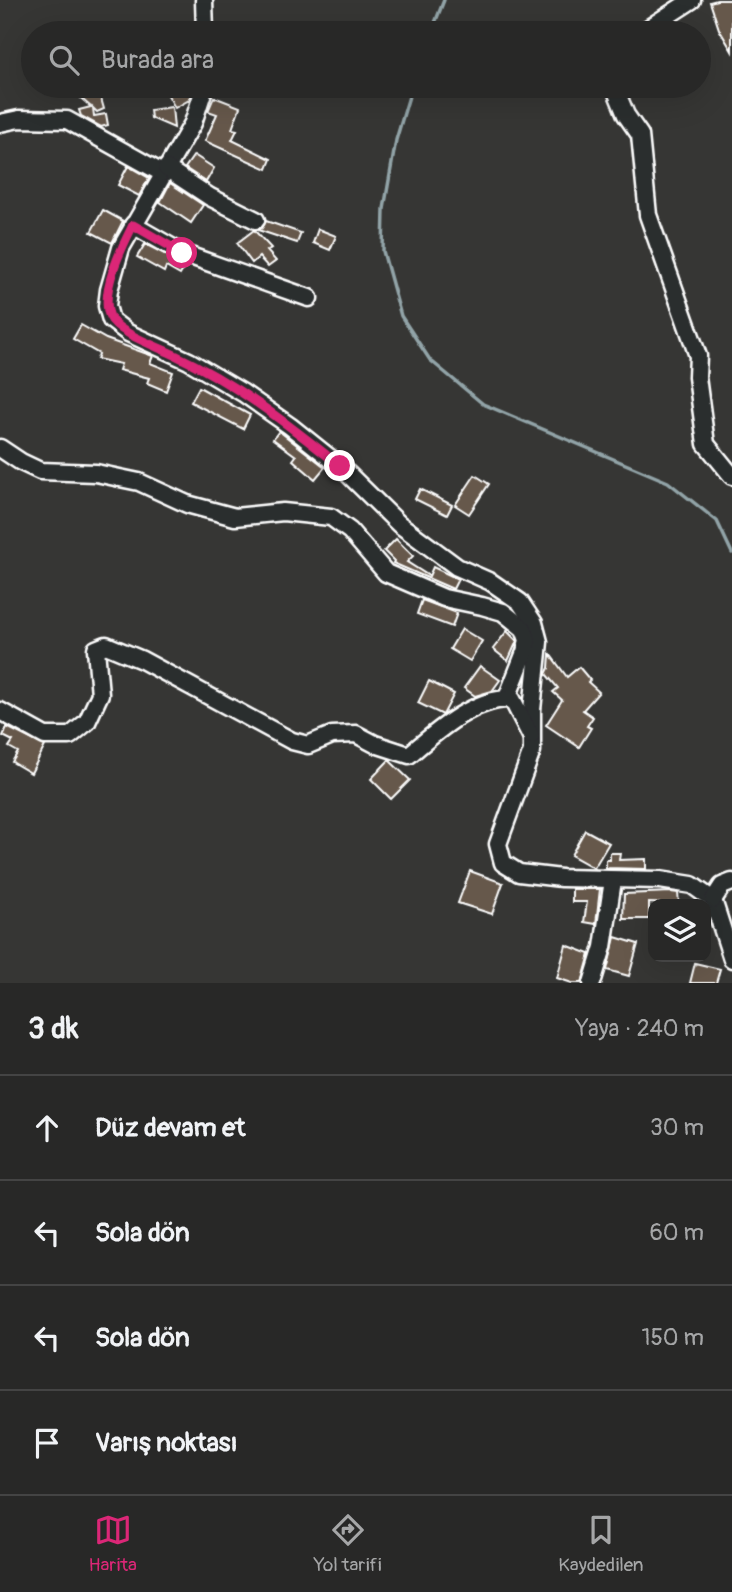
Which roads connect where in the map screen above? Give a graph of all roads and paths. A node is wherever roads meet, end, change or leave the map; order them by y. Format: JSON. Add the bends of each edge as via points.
{"nodes":[{"id":1,"x":204,"y":0,"type":"edge"},
{"id":2,"x":692,"y":0,"type":"edge"},
{"id":3,"x":205,"y":21,"type":"edge"},
{"id":4,"x":660,"y":21,"type":"edge"},
{"id":5,"x":201,"y":98,"type":"edge"},
{"id":6,"x":619,"y":98,"type":"edge"},
{"id":7,"x":0,"y":123,"type":"edge"},
{"id":8,"x":164,"y":170,"type":"junction"},
{"id":9,"x":256,"y":220,"type":"dead end"},
{"id":10,"x":133,"y":225,"type":"junction"},
{"id":11,"x":309,"y":298,"type":"dead end"},
{"id":12,"x":0,"y":448,"type":"edge"},
{"id":13,"x":732,"y":476,"type":"edge"},
{"id":14,"x":507,"y":698,"type":"junction"},
{"id":15,"x":0,"y":711,"type":"edge"},
{"id":16,"x":532,"y":740,"type":"junction"},
{"id":17,"x":613,"y":880,"type":"junction"},
{"id":18,"x":732,"y":882,"type":"edge"},
{"id":19,"x":713,"y":900,"type":"junction"},
{"id":20,"x":732,"y":959,"type":"edge"},
{"id":21,"x":592,"y":983,"type":"edge"}],
"edges":[{"from":1,"to":3,"type":"street"},
{"from":2,"to":4,"type":"street"},
{"from":5,"to":8,"type":"street","via":[[193,123]]},
{"from":6,"to":13,"type":"street","via":[[640,135],[648,215],[698,356],[696,377],[706,444]]},
{"from":7,"to":8,"type":"street","via":[[67,120]]},
{"from":8,"to":9,"type":"street"},
{"from":8,"to":10,"type":"street"},
{"from":10,"to":11,"type":"street","via":[[194,257]]},
{"from":10,"to":16,"type":"street","via":[[109,290],[111,320],[243,393],[340,466],[398,524],[457,567],[520,601],[539,642]]},
{"from":12,"to":14,"type":"street","via":[[40,471],[96,473],[139,482],[235,517],[283,512],[331,517],[350,531],[386,573],[444,598],[503,612],[524,629],[528,640]]},
{"from":14,"to":15,"type":"street","via":[[450,720],[409,755],[356,734],[332,735],[308,745],[292,741],[106,645],[96,649],[100,694],[87,722],[69,736],[45,736]]},
{"from":14,"to":16,"type":"street","via":[[512,699]]},
{"from":16,"to":17,"type":"street","via":[[520,789],[498,844],[503,863],[519,873]]},
{"from":17,"to":19,"type":"street","via":[[692,885]]},
{"from":17,"to":21,"type":"street","via":[[603,947]]},
{"from":18,"to":19,"type":"street","via":[[722,886]]},
{"from":19,"to":20,"type":"street"}]}
